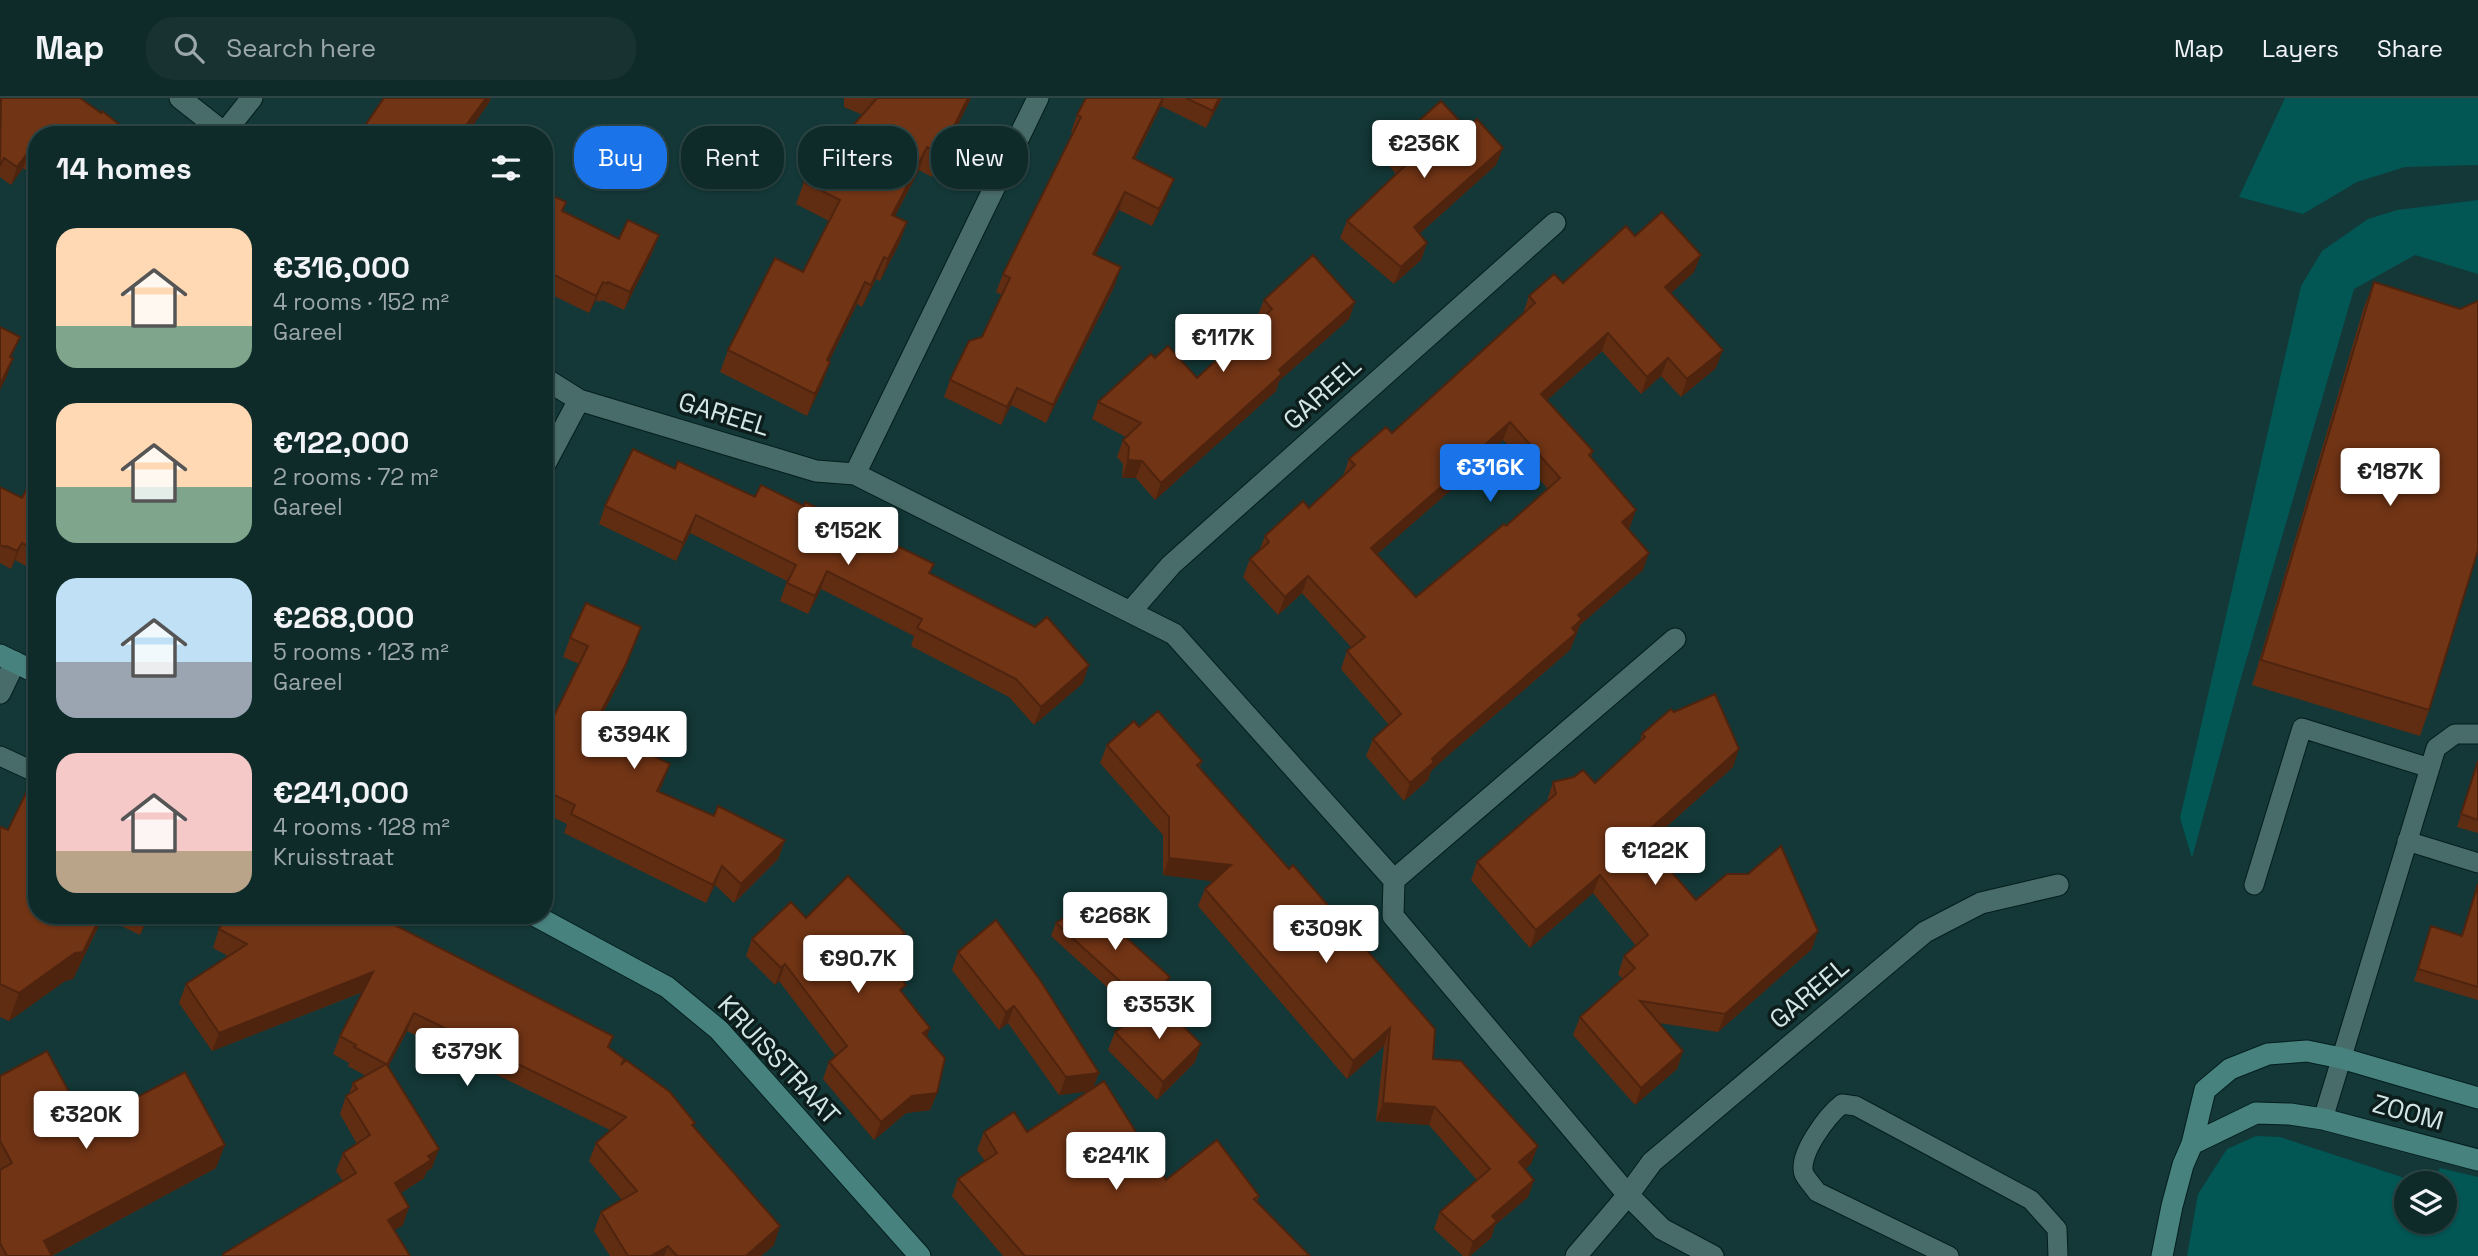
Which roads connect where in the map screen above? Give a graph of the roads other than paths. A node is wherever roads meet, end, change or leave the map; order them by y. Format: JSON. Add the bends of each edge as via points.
{"nodes":[{"id":1,"x":180,"y":98,"type":"edge"},
{"id":2,"x":253,"y":98,"type":"edge"},
{"id":3,"x":1038,"y":98,"type":"edge"},
{"id":4,"x":216,"y":126,"type":"edge"},
{"id":5,"x":232,"y":126,"type":"edge"},
{"id":6,"x":1555,"y":223,"type":"dead end"},
{"id":7,"x":553,"y":384,"type":"edge"},
{"id":8,"x":579,"y":400,"type":"junction"},
{"id":9,"x":553,"y":449,"type":"edge"},
{"id":10,"x":855,"y":474,"type":"junction"},
{"id":11,"x":1131,"y":611,"type":"junction"},
{"id":12,"x":1675,"y":639,"type":"dead end"},
{"id":13,"x":8,"y":658,"type":"edge"},
{"id":14,"x":28,"y":668,"type":"edge"},
{"id":15,"x":0,"y":694,"type":"edge"},
{"id":16,"x":2478,"y":734,"type":"edge"},
{"id":17,"x":0,"y":756,"type":"edge"},
{"id":18,"x":2430,"y":768,"type":"junction"},
{"id":19,"x":28,"y":769,"type":"edge"},
{"id":20,"x":2407,"y":841,"type":"junction"},
{"id":21,"x":2478,"y":863,"type":"edge"},
{"id":22,"x":1394,"y":880,"type":"junction"},
{"id":23,"x":2254,"y":884,"type":"dead end"},
{"id":24,"x":2058,"y":885,"type":"dead end"},
{"id":25,"x":551,"y":924,"type":"edge"},
{"id":26,"x":2341,"y":1058,"type":"junction"},
{"id":27,"x":2478,"y":1098,"type":"edge"},
{"id":28,"x":2323,"y":1119,"type":"junction"},
{"id":29,"x":2192,"y":1144,"type":"junction"},
{"id":30,"x":2478,"y":1160,"type":"edge"},
{"id":31,"x":1628,"y":1195,"type":"junction"},
{"id":32,"x":919,"y":1256,"type":"edge"},
{"id":33,"x":1576,"y":1256,"type":"edge"},
{"id":34,"x":1713,"y":1256,"type":"edge"},
{"id":35,"x":1949,"y":1256,"type":"edge"},
{"id":36,"x":2058,"y":1256,"type":"edge"},
{"id":37,"x":2162,"y":1256,"type":"edge"}],
"edges":[{"from":1,"to":4,"type":"street"},
{"from":2,"to":5,"type":"street"},
{"from":3,"to":10,"type":"street"},
{"from":6,"to":11,"type":"street","name":"GAREEL","via":[[1171,565]]},
{"from":7,"to":8,"type":"street","name":"GAREEL"},
{"from":8,"to":9,"type":"street"},
{"from":8,"to":10,"type":"street","name":"GAREEL","via":[[816,471]]},
{"from":10,"to":11,"type":"street","name":"GAREEL"},
{"from":11,"to":22,"type":"street","name":"GAREEL","via":[[1174,634]]},
{"from":12,"to":22,"type":"street"},
{"from":13,"to":14,"type":"street"},
{"from":13,"to":15,"type":"street"},
{"from":16,"to":18,"type":"lane","via":[[2455,734],[2436,748]]},
{"from":17,"to":19,"type":"lane"},
{"from":18,"to":20,"type":"lane"},
{"from":18,"to":23,"type":"lane","via":[[2302,728]]},
{"from":20,"to":21,"type":"lane"},
{"from":20,"to":26,"type":"lane"},
{"from":22,"to":31,"type":"street","via":[[1393,916]]},
{"from":24,"to":31,"type":"street","name":"GAREEL","via":[[1981,903],[1924,932],[1652,1162]]},
{"from":25,"to":32,"type":"street","name":"KRUISSTRAAT","via":[[667,987],[719,1030]]},
{"from":26,"to":27,"type":"street","name":"ZOOM"},
{"from":26,"to":28,"type":"lane"},
{"from":26,"to":29,"type":"street","name":"ZOOM","via":[[2306,1051],[2268,1054],[2230,1069],[2205,1090]]},
{"from":28,"to":29,"type":"street","name":"ZOOM","via":[[2256,1113]]},
{"from":28,"to":30,"type":"street","name":"ZOOM"},
{"from":29,"to":37,"type":"street","name":"ZOOM"},
{"from":31,"to":33,"type":"street","name":"GAREEL"},
{"from":31,"to":34,"type":"street","via":[[1662,1229]]},
{"from":35,"to":36,"type":"lane","via":[[1817,1192],[1804,1173],[1803,1158],[1829,1114],[1842,1104],[1856,1106],[2031,1199],[2057,1229]]}]}
